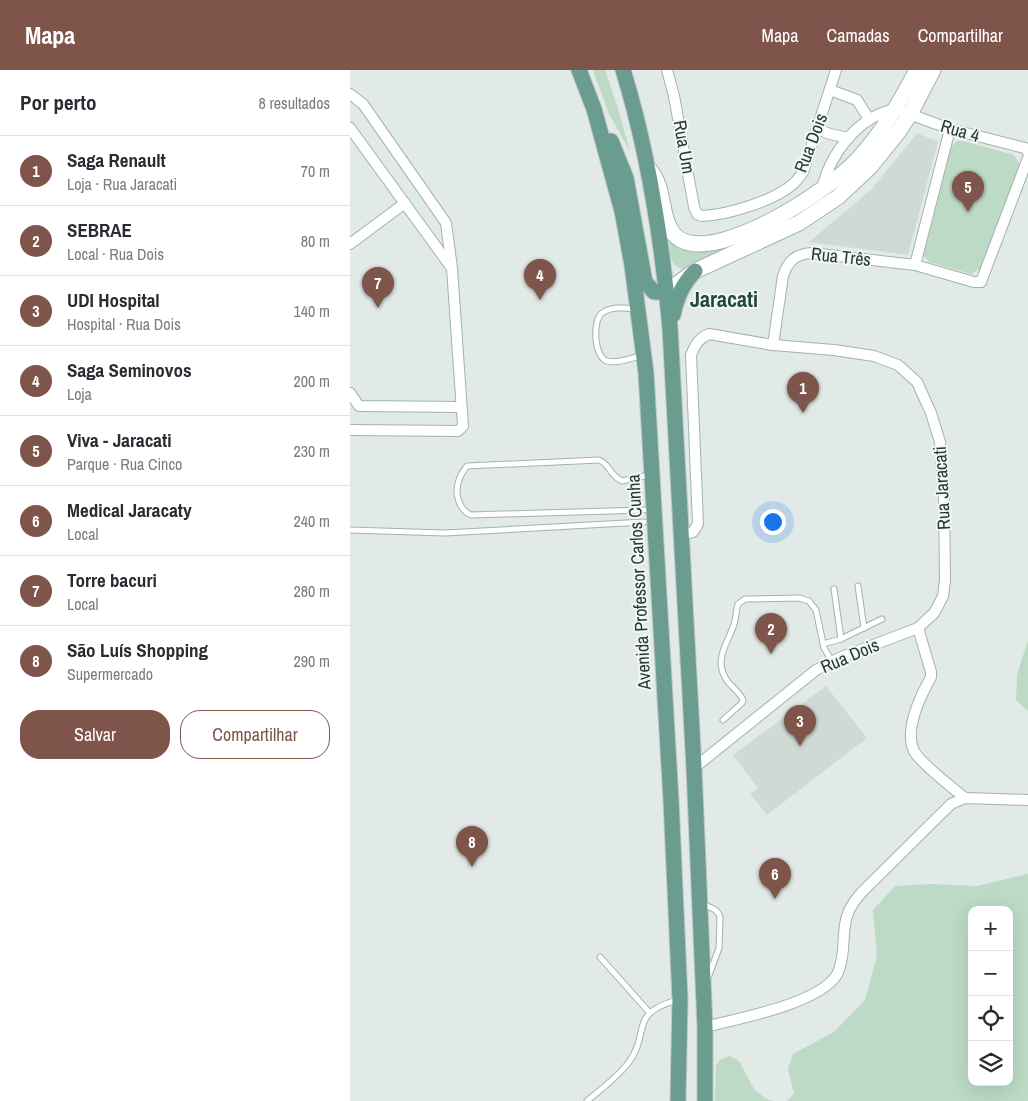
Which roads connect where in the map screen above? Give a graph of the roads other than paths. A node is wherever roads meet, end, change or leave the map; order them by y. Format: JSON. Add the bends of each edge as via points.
{"nodes":[{"id":1,"x":623,"y":70,"type":"edge"},
{"id":2,"x":667,"y":70,"type":"edge"},
{"id":3,"x":836,"y":70,"type":"edge"},
{"id":4,"x":917,"y":70,"type":"edge"},
{"id":5,"x":933,"y":70,"type":"edge"},
{"id":6,"x":578,"y":71,"type":"edge"},
{"id":7,"x":830,"y":90,"type":"junction"},
{"id":8,"x":350,"y":94,"type":"edge"},
{"id":9,"x":594,"y":109,"type":"junction"},
{"id":10,"x":903,"y":112,"type":"junction"},
{"id":11,"x":869,"y":119,"type":"junction"},
{"id":12,"x":350,"y":128,"type":"edge"},
{"id":13,"x":817,"y":129,"type":"junction"},
{"id":14,"x":950,"y":129,"type":"junction"},
{"id":15,"x":849,"y":138,"type":"junction"},
{"id":16,"x":1027,"y":151,"type":"edge"},
{"id":17,"x":648,"y":168,"type":"junction"},
{"id":18,"x":822,"y":190,"type":"junction"},
{"id":19,"x":405,"y":203,"type":"junction"},
{"id":20,"x":708,"y":216,"type":"joint"},
{"id":21,"x":350,"y":244,"type":"edge"},
{"id":22,"x":916,"y":265,"type":"junction"},
{"id":23,"x":452,"y":268,"type":"junction"},
{"id":24,"x":695,"y":271,"type":"junction"},
{"id":25,"x":666,"y":292,"type":"junction"},
{"id":26,"x":638,"y":309,"type":"junction"},
{"id":27,"x":670,"y":328,"type":"junction"},
{"id":28,"x":772,"y":345,"type":"junction"},
{"id":29,"x":644,"y":356,"type":"junction"},
{"id":30,"x":350,"y":393,"type":"edge"},
{"id":31,"x":461,"y":407,"type":"junction"},
{"id":32,"x":694,"y":421,"type":"junction"},
{"id":33,"x":675,"y":423,"type":"junction"},
{"id":34,"x":350,"y":430,"type":"edge"},
{"id":35,"x":652,"y":474,"type":"junction"},
{"id":36,"x":644,"y":510,"type":"dead end"},
{"id":37,"x":644,"y":522,"type":"dead end"},
{"id":38,"x":350,"y":530,"type":"edge"},
{"id":39,"x":682,"y":535,"type":"junction"},
{"id":40,"x":858,"y":586,"type":"dead end"},
{"id":41,"x":834,"y":589,"type":"dead end"},
{"id":42,"x":882,"y":620,"type":"dead end"},
{"id":43,"x":864,"y":628,"type":"junction"},
{"id":44,"x":918,"y":628,"type":"junction"},
{"id":45,"x":841,"y":639,"type":"junction"},
{"id":46,"x":823,"y":644,"type":"junction"},
{"id":47,"x":832,"y":661,"type":"junction"},
{"id":48,"x":723,"y":720,"type":"dead end"},
{"id":49,"x":694,"y":768,"type":"junction"},
{"id":50,"x":966,"y":798,"type":"junction"},
{"id":51,"x":1028,"y":800,"type":"edge"},
{"id":52,"x":699,"y":903,"type":"junction"},
{"id":53,"x":600,"y":957,"type":"dead end"},
{"id":54,"x":703,"y":993,"type":"junction"},
{"id":55,"x":680,"y":999,"type":"junction"},
{"id":56,"x":649,"y":1012,"type":"junction"},
{"id":57,"x":705,"y":1027,"type":"junction"},
{"id":58,"x":586,"y":1101,"type":"edge"},
{"id":59,"x":678,"y":1101,"type":"edge"},
{"id":60,"x":705,"y":1101,"type":"edge"}],
"edges":[{"from":1,"to":17,"type":"main road"},
{"from":2,"to":20,"type":"street","name":"Rua Um","via":[[694,207],[699,215]]},
{"from":3,"to":7,"type":"street","name":"Rua Dois"},
{"from":4,"to":10,"type":"main road"},
{"from":5,"to":10,"type":"main road"},
{"from":6,"to":9,"type":"main road","name":"Avenida Professor Carlos Cunha"},
{"from":7,"to":11,"type":"street","via":[[857,100]]},
{"from":7,"to":13,"type":"street","name":"Rua Dois"},
{"from":8,"to":23,"type":"street","via":[[363,104],[444,219]]},
{"from":9,"to":25,"type":"main road","via":[[626,178],[645,282],[654,292]]},
{"from":9,"to":26,"type":"main road","name":"Avenida Professor Carlos Cunha","via":[[622,211]]},
{"from":10,"to":11,"type":"street","via":[[888,110]]},
{"from":10,"to":14,"type":"street","name":"Rua 4"},
{"from":10,"to":18,"type":"main road","via":[[860,158]]},
{"from":10,"to":24,"type":"main road","via":[[894,138],[870,167],[838,197],[773,236]]},
{"from":11,"to":15,"type":"street"},
{"from":12,"to":19,"type":"street"},
{"from":13,"to":15,"type":"street"},
{"from":13,"to":20,"type":"street","name":"Rua Dois","via":[[802,172],[792,185],[761,202]]},
{"from":14,"to":16,"type":"street","name":"Rua 4"},
{"from":14,"to":22,"type":"street"},
{"from":15,"to":18,"type":"street","via":[[829,167]]},
{"from":16,"to":22,"type":"street","name":"Rua Três","via":[[983,279],[979,283]]},
{"from":17,"to":18,"type":"main road","via":[[658,184],[668,225],[681,240],[695,243],[713,242],[748,231]]},
{"from":17,"to":25,"type":"main road"},
{"from":19,"to":21,"type":"street"},
{"from":19,"to":23,"type":"street"},
{"from":22,"to":28,"type":"street","name":"Rua Três","via":[[812,253],[797,255],[783,276]]},
{"from":23,"to":31,"type":"street"},
{"from":24,"to":25,"type":"main road"},
{"from":24,"to":27,"type":"main road","via":[[678,292]]},
{"from":25,"to":27,"type":"main road"},
{"from":26,"to":29,"type":"main road","name":"Avenida Professor Carlos Cunha"},
{"from":26,"to":29,"type":"lane","via":[[616,308],[602,313],[596,324],[597,347],[607,361]]},
{"from":27,"to":33,"type":"main road"},
{"from":28,"to":32,"type":"street","name":"Rua Jaracati","via":[[709,334],[703,337],[694,346],[692,355]]},
{"from":28,"to":44,"type":"street","name":"Rua Jaracati","via":[[874,356],[898,364],[917,382],[940,442],[945,558],[943,596],[934,613]]},
{"from":29,"to":35,"type":"main road","name":"Avenida Professor Carlos Cunha"},
{"from":30,"to":31,"type":"street","via":[[360,406]]},
{"from":31,"to":34,"type":"street","via":[[463,426],[458,431]]},
{"from":32,"to":33,"type":"street"},
{"from":32,"to":39,"type":"street","via":[[698,524],[693,532]]},
{"from":33,"to":39,"type":"main road"},
{"from":35,"to":36,"type":"lane","via":[[622,481],[599,460],[467,466],[458,480],[459,502],[462,509],[471,515]]},
{"from":35,"to":55,"type":"main road","name":"Avenida Professor Carlos Cunha"},
{"from":37,"to":38,"type":"lane","via":[[445,533]]},
{"from":39,"to":49,"type":"main road"},
{"from":40,"to":43,"type":"lane"},
{"from":41,"to":45,"type":"lane"},
{"from":42,"to":43,"type":"lane"},
{"from":43,"to":45,"type":"lane"},
{"from":44,"to":47,"type":"street","name":"Rua Dois"},
{"from":44,"to":50,"type":"street","via":[[931,672],[915,709],[914,751]]},
{"from":45,"to":46,"type":"lane"},
{"from":46,"to":47,"type":"lane"},
{"from":46,"to":48,"type":"lane","via":[[816,610],[809,601],[799,598],[745,599],[738,604],[721,658],[722,672],[743,700]]},
{"from":47,"to":49,"type":"street","name":"Rua Dois","via":[[816,670]]},
{"from":49,"to":52,"type":"main road"},
{"from":50,"to":51,"type":"street"},
{"from":50,"to":57,"type":"street","via":[[946,807],[852,904],[847,916],[840,964],[836,976],[829,983],[809,996],[780,1007]]},
{"from":52,"to":54,"type":"main road"},
{"from":52,"to":54,"type":"lane","via":[[715,910],[720,918],[719,948]]},
{"from":53,"to":56,"type":"lane"},
{"from":54,"to":57,"type":"main road"},
{"from":55,"to":56,"type":"lane","via":[[661,1004]]},
{"from":55,"to":59,"type":"main road","name":"Avenida Professor Carlos Cunha"},
{"from":56,"to":58,"type":"lane","via":[[629,1063]]},
{"from":57,"to":60,"type":"main road"}]}
